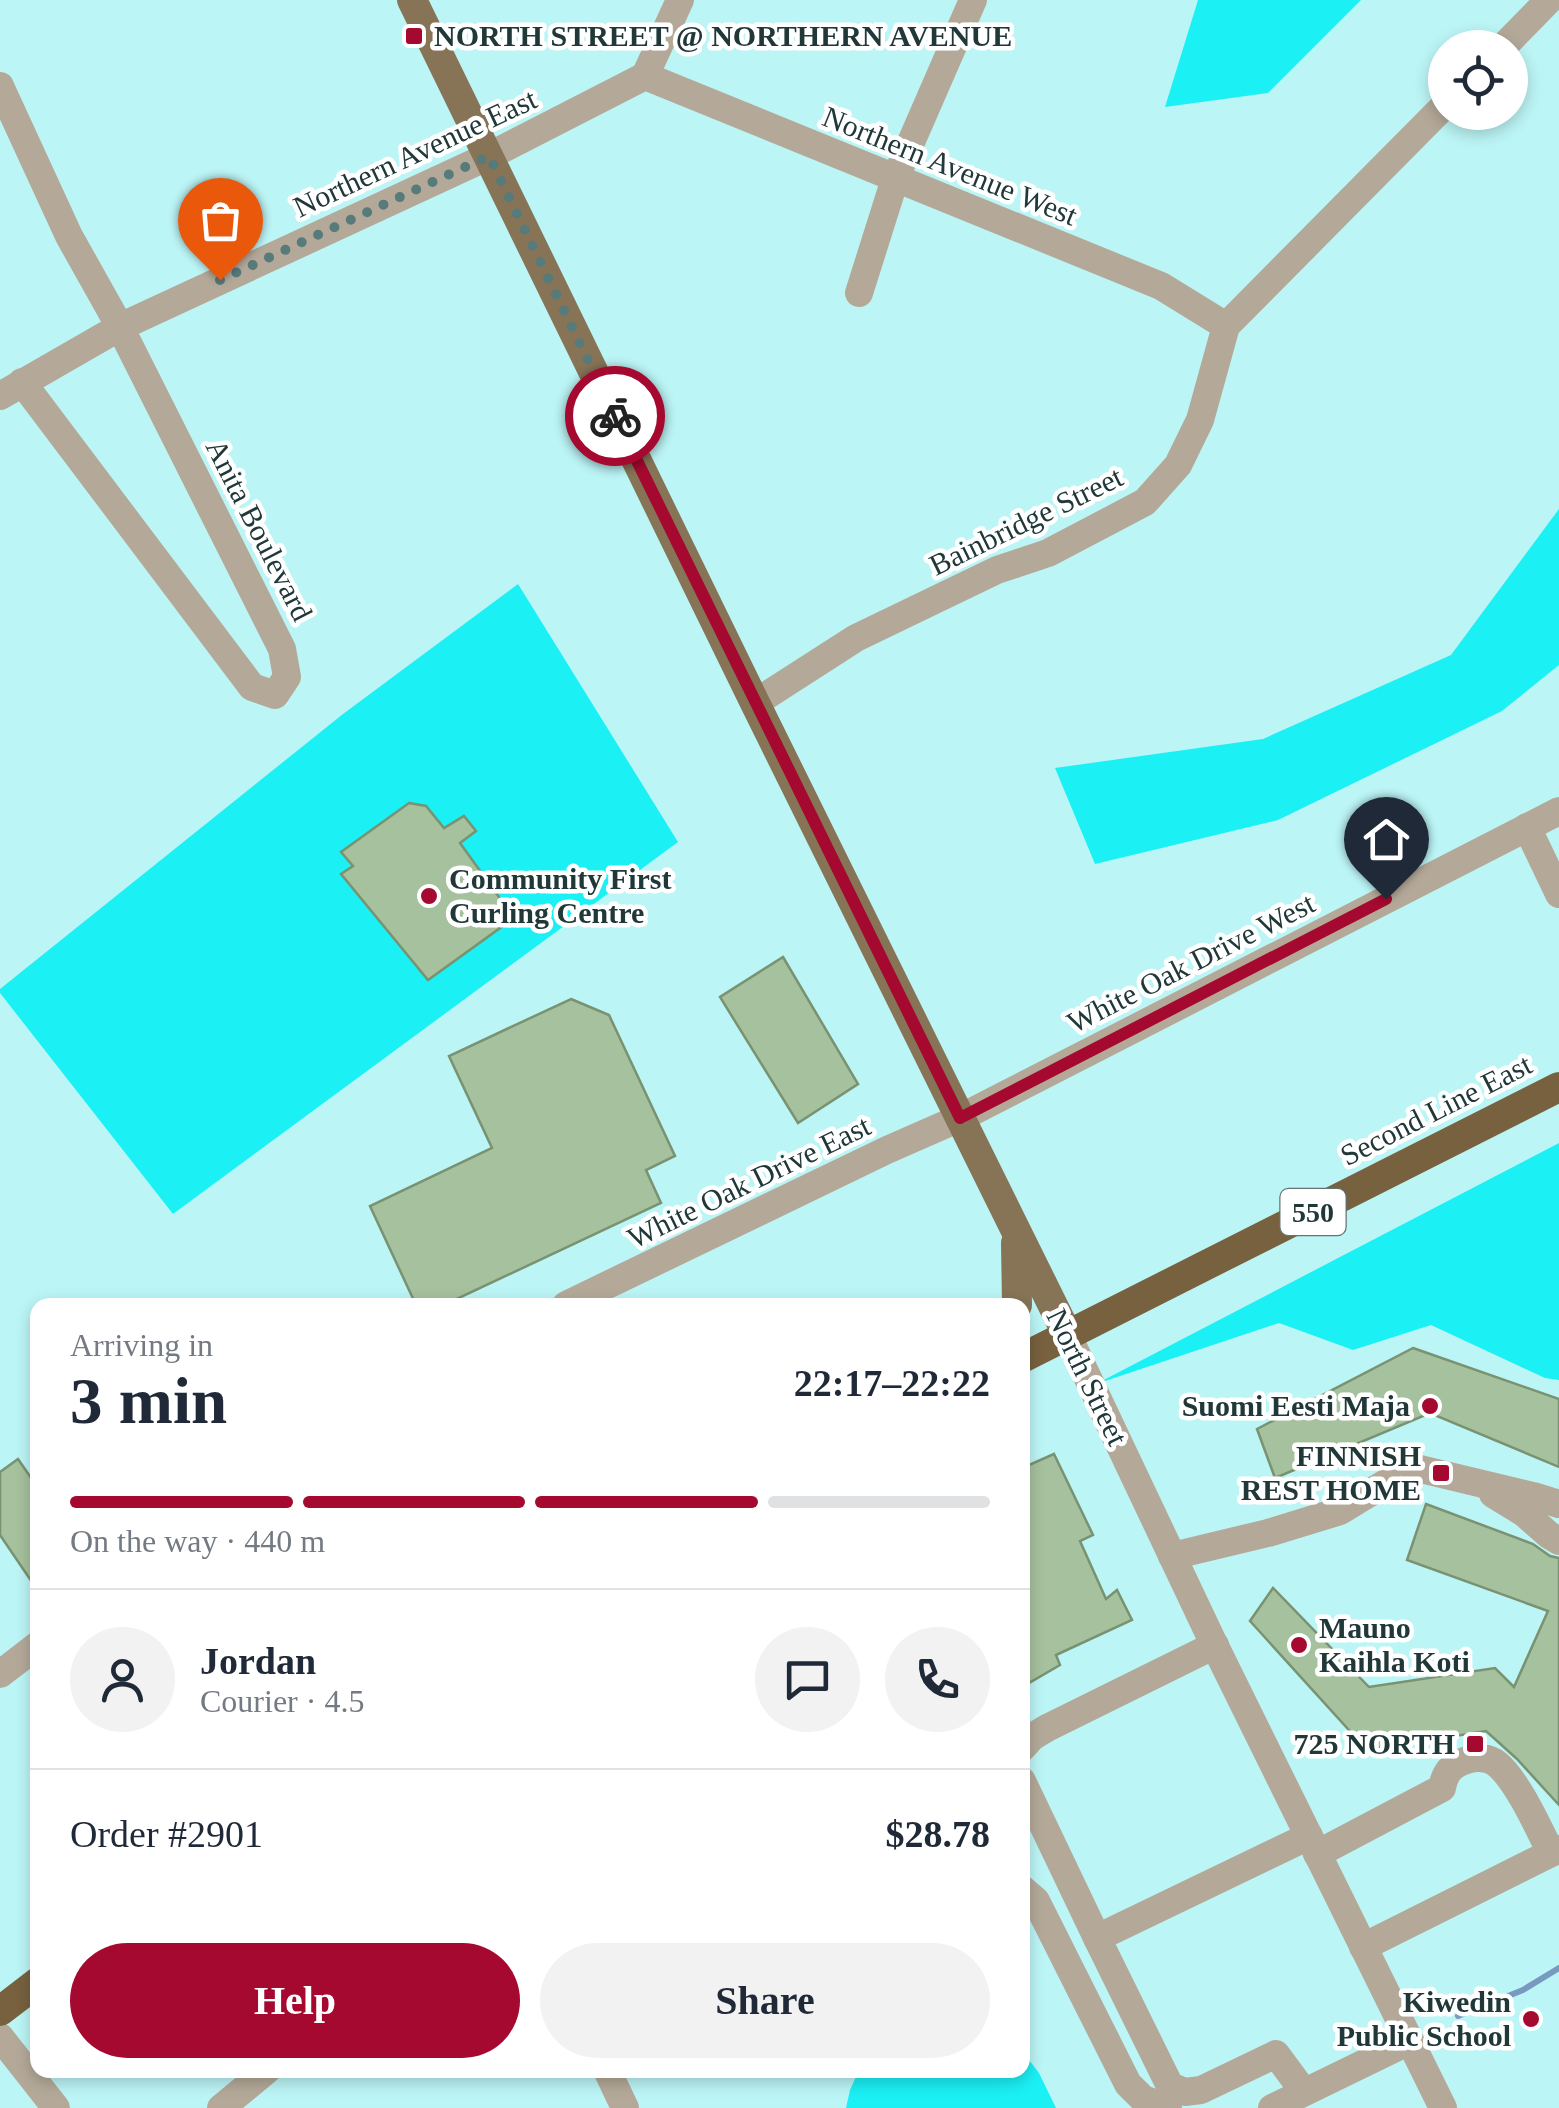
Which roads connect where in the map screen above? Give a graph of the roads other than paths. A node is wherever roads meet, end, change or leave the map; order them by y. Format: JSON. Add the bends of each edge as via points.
{"nodes":[{"id":1,"x":412,"y":0,"type":"edge"},
{"id":2,"x":680,"y":0,"type":"edge"},
{"id":3,"x":972,"y":0,"type":"edge"},
{"id":4,"x":1550,"y":0,"type":"edge"},
{"id":5,"x":1520,"y":30,"type":"edge"},
{"id":6,"x":644,"y":76,"type":"junction"},
{"id":7,"x":0,"y":86,"type":"edge"},
{"id":8,"x":1428,"y":122,"type":"edge"},
{"id":9,"x":489,"y":156,"type":"junction"},
{"id":10,"x":895,"y":179,"type":"junction"},
{"id":11,"x":858,"y":293,"type":"dead end"},
{"id":12,"x":120,"y":326,"type":"junction"},
{"id":13,"x":1226,"y":326,"type":"junction"},
{"id":14,"x":11,"y":389,"type":"edge"},
{"id":15,"x":755,"y":703,"type":"junction"},
{"id":16,"x":1559,"y":811,"type":"edge"},
{"id":17,"x":1527,"y":828,"type":"junction"},
{"id":18,"x":1559,"y":894,"type":"edge"},
{"id":19,"x":1559,"y":1087,"type":"edge"},
{"id":20,"x":960,"y":1118,"type":"junction"},
{"id":21,"x":1015,"y":1230,"type":"junction"},
{"id":22,"x":580,"y":1298,"type":"edge"},
{"id":23,"x":1017,"y":1298,"type":"edge"},
{"id":24,"x":1068,"y":1336,"type":"junction"},
{"id":25,"x":1030,"y":1354,"type":"edge"},
{"id":26,"x":1470,"y":1481,"type":"junction"},
{"id":27,"x":1559,"y":1504,"type":"edge"},
{"id":28,"x":1559,"y":1541,"type":"edge"},
{"id":29,"x":1172,"y":1556,"type":"junction"},
{"id":30,"x":1214,"y":1646,"type":"junction"},
{"id":31,"x":30,"y":1651,"type":"edge"},
{"id":32,"x":0,"y":1674,"type":"edge"},
{"id":33,"x":1030,"y":1740,"type":"edge"},
{"id":34,"x":1030,"y":1798,"type":"edge"},
{"id":35,"x":1313,"y":1845,"type":"junction"},
{"id":36,"x":1555,"y":1851,"type":"edge"},
{"id":37,"x":1030,"y":1895,"type":"edge"},
{"id":38,"x":1097,"y":1938,"type":"junction"},
{"id":39,"x":1364,"y":1947,"type":"junction"},
{"id":40,"x":30,"y":1988,"type":"edge"},
{"id":41,"x":0,"y":2011,"type":"edge"},
{"id":42,"x":0,"y":2038,"type":"edge"},
{"id":43,"x":1410,"y":2041,"type":"junction"},
{"id":44,"x":30,"y":2076,"type":"edge"},
{"id":45,"x":32,"y":2078,"type":"edge"},
{"id":46,"x":257,"y":2078,"type":"edge"},
{"id":47,"x":611,"y":2078,"type":"edge"},
{"id":48,"x":1304,"y":2092,"type":"junction"},
{"id":49,"x":56,"y":2108,"type":"edge"},
{"id":50,"x":221,"y":2108,"type":"edge"},
{"id":51,"x":625,"y":2108,"type":"edge"},
{"id":52,"x":1168,"y":2108,"type":"edge"},
{"id":53,"x":1272,"y":2108,"type":"edge"},
{"id":54,"x":1443,"y":2108,"type":"edge"}],
"edges":[{"from":1,"to":9,"type":"main road","name":"North Street"},
{"from":2,"to":6,"type":"street"},
{"from":3,"to":10,"type":"street"},
{"from":4,"to":5,"type":"street"},
{"from":6,"to":9,"type":"street","name":"Northern Avenue East"},
{"from":6,"to":10,"type":"street","name":"Northern Avenue West"},
{"from":7,"to":12,"type":"street","name":"Anita Boulevard","via":[[69,236]]},
{"from":8,"to":13,"type":"street","name":"Bainbridge Street"},
{"from":9,"to":12,"type":"street","name":"Northern Avenue East"},
{"from":9,"to":15,"type":"main road","name":"North Street"},
{"from":10,"to":11,"type":"street"},
{"from":10,"to":13,"type":"street","name":"Northern Avenue West","via":[[1162,286]]},
{"from":12,"to":14,"type":"street","name":"Northern Avenue East"},
{"from":12,"to":14,"type":"street","name":"Anita Boulevard","via":[[282,649],[287,676],[275,695],[252,686]]},
{"from":13,"to":15,"type":"street","name":"Bainbridge Street","via":[[1200,420],[1178,465],[1144,502],[1048,553],[997,570],[856,638]]},
{"from":15,"to":20,"type":"main road","name":"North Street"},
{"from":16,"to":17,"type":"street","name":"White Oak Drive West"},
{"from":17,"to":18,"type":"street"},
{"from":17,"to":20,"type":"street","name":"White Oak Drive West"},
{"from":19,"to":24,"type":"highway","name":"Second Line East","number":"550"},
{"from":20,"to":21,"type":"main road","name":"North Street"},
{"from":20,"to":22,"type":"street","name":"White Oak Drive East"},
{"from":21,"to":23,"type":"main road"},
{"from":21,"to":24,"type":"main road","name":"North Street"},
{"from":24,"to":25,"type":"highway","name":"Second Line East","number":"550"},
{"from":24,"to":29,"type":"street","name":"North Street"},
{"from":26,"to":27,"type":"street"},
{"from":26,"to":28,"type":"street"},
{"from":26,"to":29,"type":"street","via":[[1412,1467],[1340,1511]]},
{"from":29,"to":30,"type":"street","name":"North Street"},
{"from":30,"to":33,"type":"street"},
{"from":30,"to":35,"type":"street","name":"North Street"},
{"from":31,"to":32,"type":"street"},
{"from":34,"to":38,"type":"street"},
{"from":35,"to":36,"type":"street","via":[[1442,1788],[1449,1768],[1484,1758],[1504,1772]]},
{"from":35,"to":38,"type":"street"},
{"from":35,"to":39,"type":"street","name":"North Street"},
{"from":36,"to":39,"type":"street"},
{"from":37,"to":52,"type":"street","via":[[1128,2084],[1143,2099]]},
{"from":38,"to":48,"type":"street","via":[[1170,2086],[1201,2090],[1276,2054]]},
{"from":39,"to":43,"type":"street","name":"North Street"},
{"from":40,"to":41,"type":"highway"},
{"from":42,"to":44,"type":"street"},
{"from":43,"to":48,"type":"street"},
{"from":43,"to":54,"type":"street","name":"North Street"},
{"from":45,"to":49,"type":"street"},
{"from":46,"to":50,"type":"street"},
{"from":47,"to":51,"type":"street"},
{"from":48,"to":53,"type":"street"}]}
